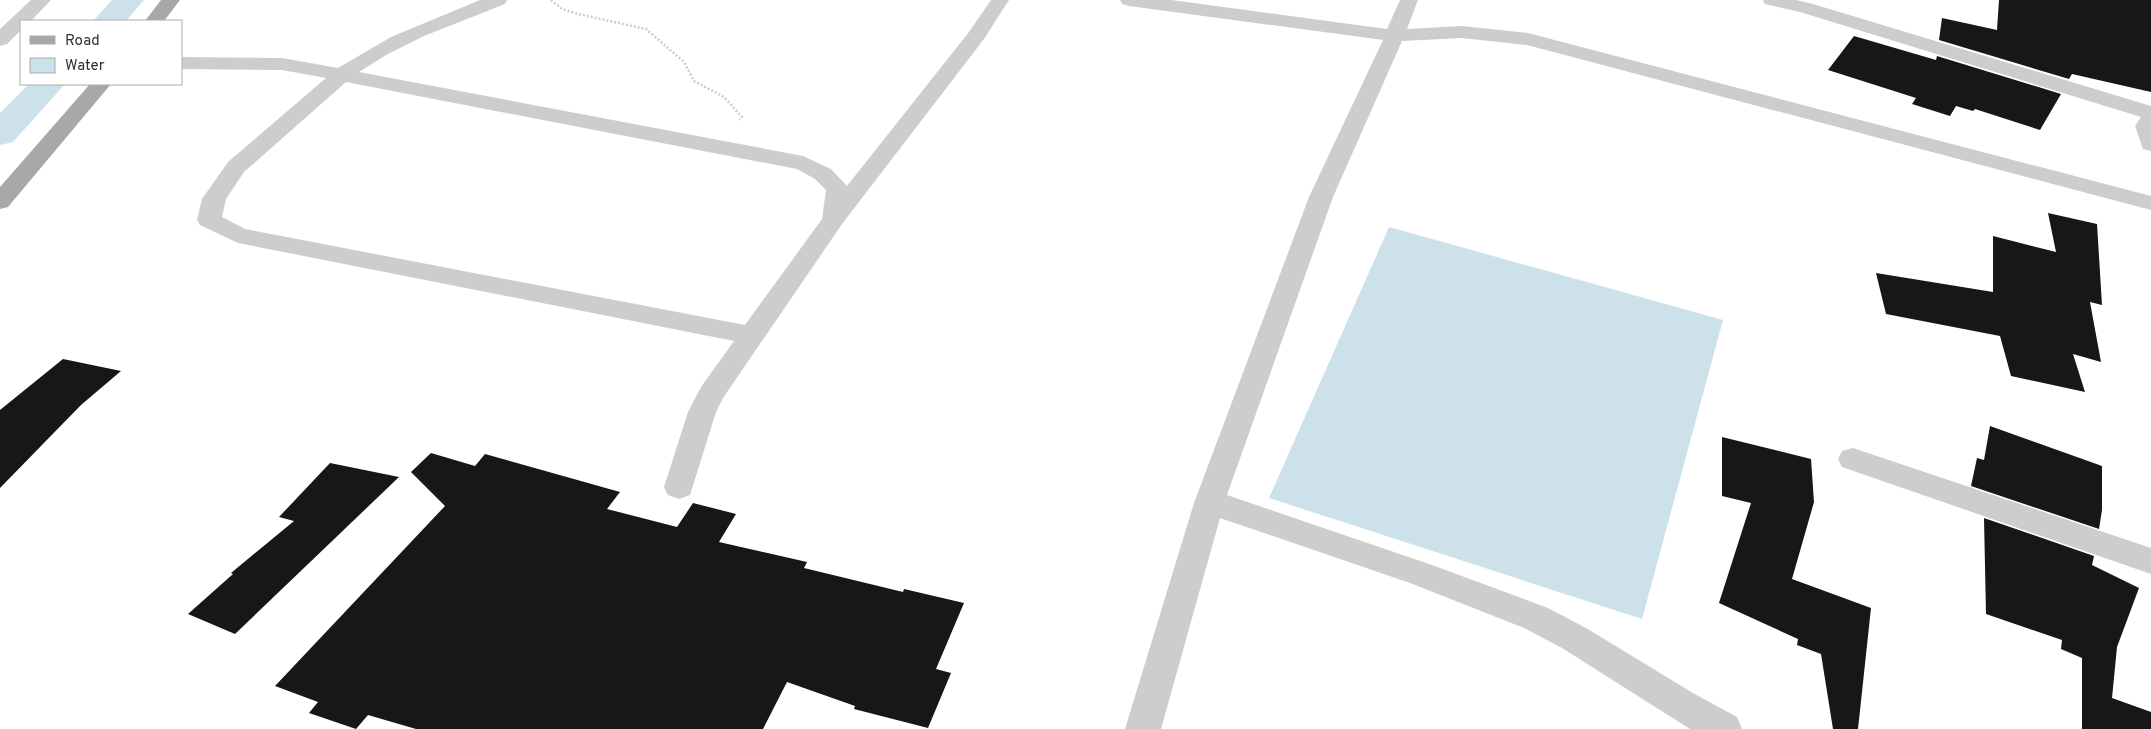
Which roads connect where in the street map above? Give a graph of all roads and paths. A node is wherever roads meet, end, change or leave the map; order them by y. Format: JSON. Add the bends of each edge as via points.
{"nodes":[{"id":1,"x":42,"y":0,"type":"edge"},
{"id":2,"x":171,"y":0,"type":"edge"},
{"id":3,"x":498,"y":0,"type":"edge"},
{"id":4,"x":551,"y":0,"type":"edge"},
{"id":5,"x":1000,"y":0,"type":"edge"},
{"id":6,"x":1129,"y":0,"type":"edge"},
{"id":7,"x":1409,"y":0,"type":"edge"},
{"id":8,"x":1772,"y":0,"type":"edge"},
{"id":9,"x":21,"y":20,"type":"edge"},
{"id":10,"x":155,"y":20,"type":"edge"},
{"id":11,"x":20,"y":21,"type":"edge"},
{"id":12,"x":1395,"y":36,"type":"junction"},
{"id":13,"x":0,"y":40,"type":"edge"},
{"id":14,"x":182,"y":63,"type":"edge"},
{"id":15,"x":342,"y":75,"type":"junction"},
{"id":16,"x":100,"y":85,"type":"edge"},
{"id":17,"x":2151,"y":113,"type":"edge"},
{"id":18,"x":2151,"y":118,"type":"edge"},
{"id":19,"x":2151,"y":144,"type":"edge"},
{"id":20,"x":717,"y":146,"type":"junction"},
{"id":21,"x":0,"y":202,"type":"edge"},
{"id":22,"x":2151,"y":203,"type":"edge"},
{"id":23,"x":834,"y":219,"type":"junction"},
{"id":24,"x":753,"y":336,"type":"junction"},
{"id":25,"x":1853,"y":459,"type":"dead end"},
{"id":26,"x":679,"y":487,"type":"dead end"},
{"id":27,"x":1209,"y":503,"type":"junction"},
{"id":28,"x":2151,"y":561,"type":"edge"},
{"id":29,"x":1143,"y":729,"type":"edge"},
{"id":30,"x":1724,"y":729,"type":"edge"}],
"edges":[{"from":1,"to":9,"type":"street"},
{"from":2,"to":10,"type":"main road"},
{"from":3,"to":15,"type":"street","via":[[388,44]]},
{"from":4,"to":20,"type":"path","via":[[562,9],[646,30],[659,40],[684,62],[694,82],[724,98],[742,117]]},
{"from":5,"to":23,"type":"street","via":[[977,35]]},
{"from":6,"to":12,"type":"street"},
{"from":7,"to":12,"type":"street"},
{"from":8,"to":17,"type":"street"},
{"from":11,"to":13,"type":"street"},
{"from":12,"to":22,"type":"street","via":[[1427,31],[1461,31],[1528,39]]},
{"from":12,"to":27,"type":"street","via":[[1321,196]]},
{"from":14,"to":15,"type":"street","via":[[282,64]]},
{"from":15,"to":20,"type":"street"},
{"from":15,"to":24,"type":"street","via":[[236,167],[214,199],[209,220],[238,235]]},
{"from":16,"to":21,"type":"main road"},
{"from":18,"to":19,"type":"street","via":[[2146,126]]},
{"from":20,"to":23,"type":"street","via":[[803,163],[818,169],[831,179],[838,190]]},
{"from":23,"to":24,"type":"street"},
{"from":24,"to":26,"type":"street","via":[[706,404]]},
{"from":25,"to":28,"type":"street"},
{"from":27,"to":29,"type":"street"},
{"from":27,"to":30,"type":"street","via":[[1464,589],[1550,625]]}]}
